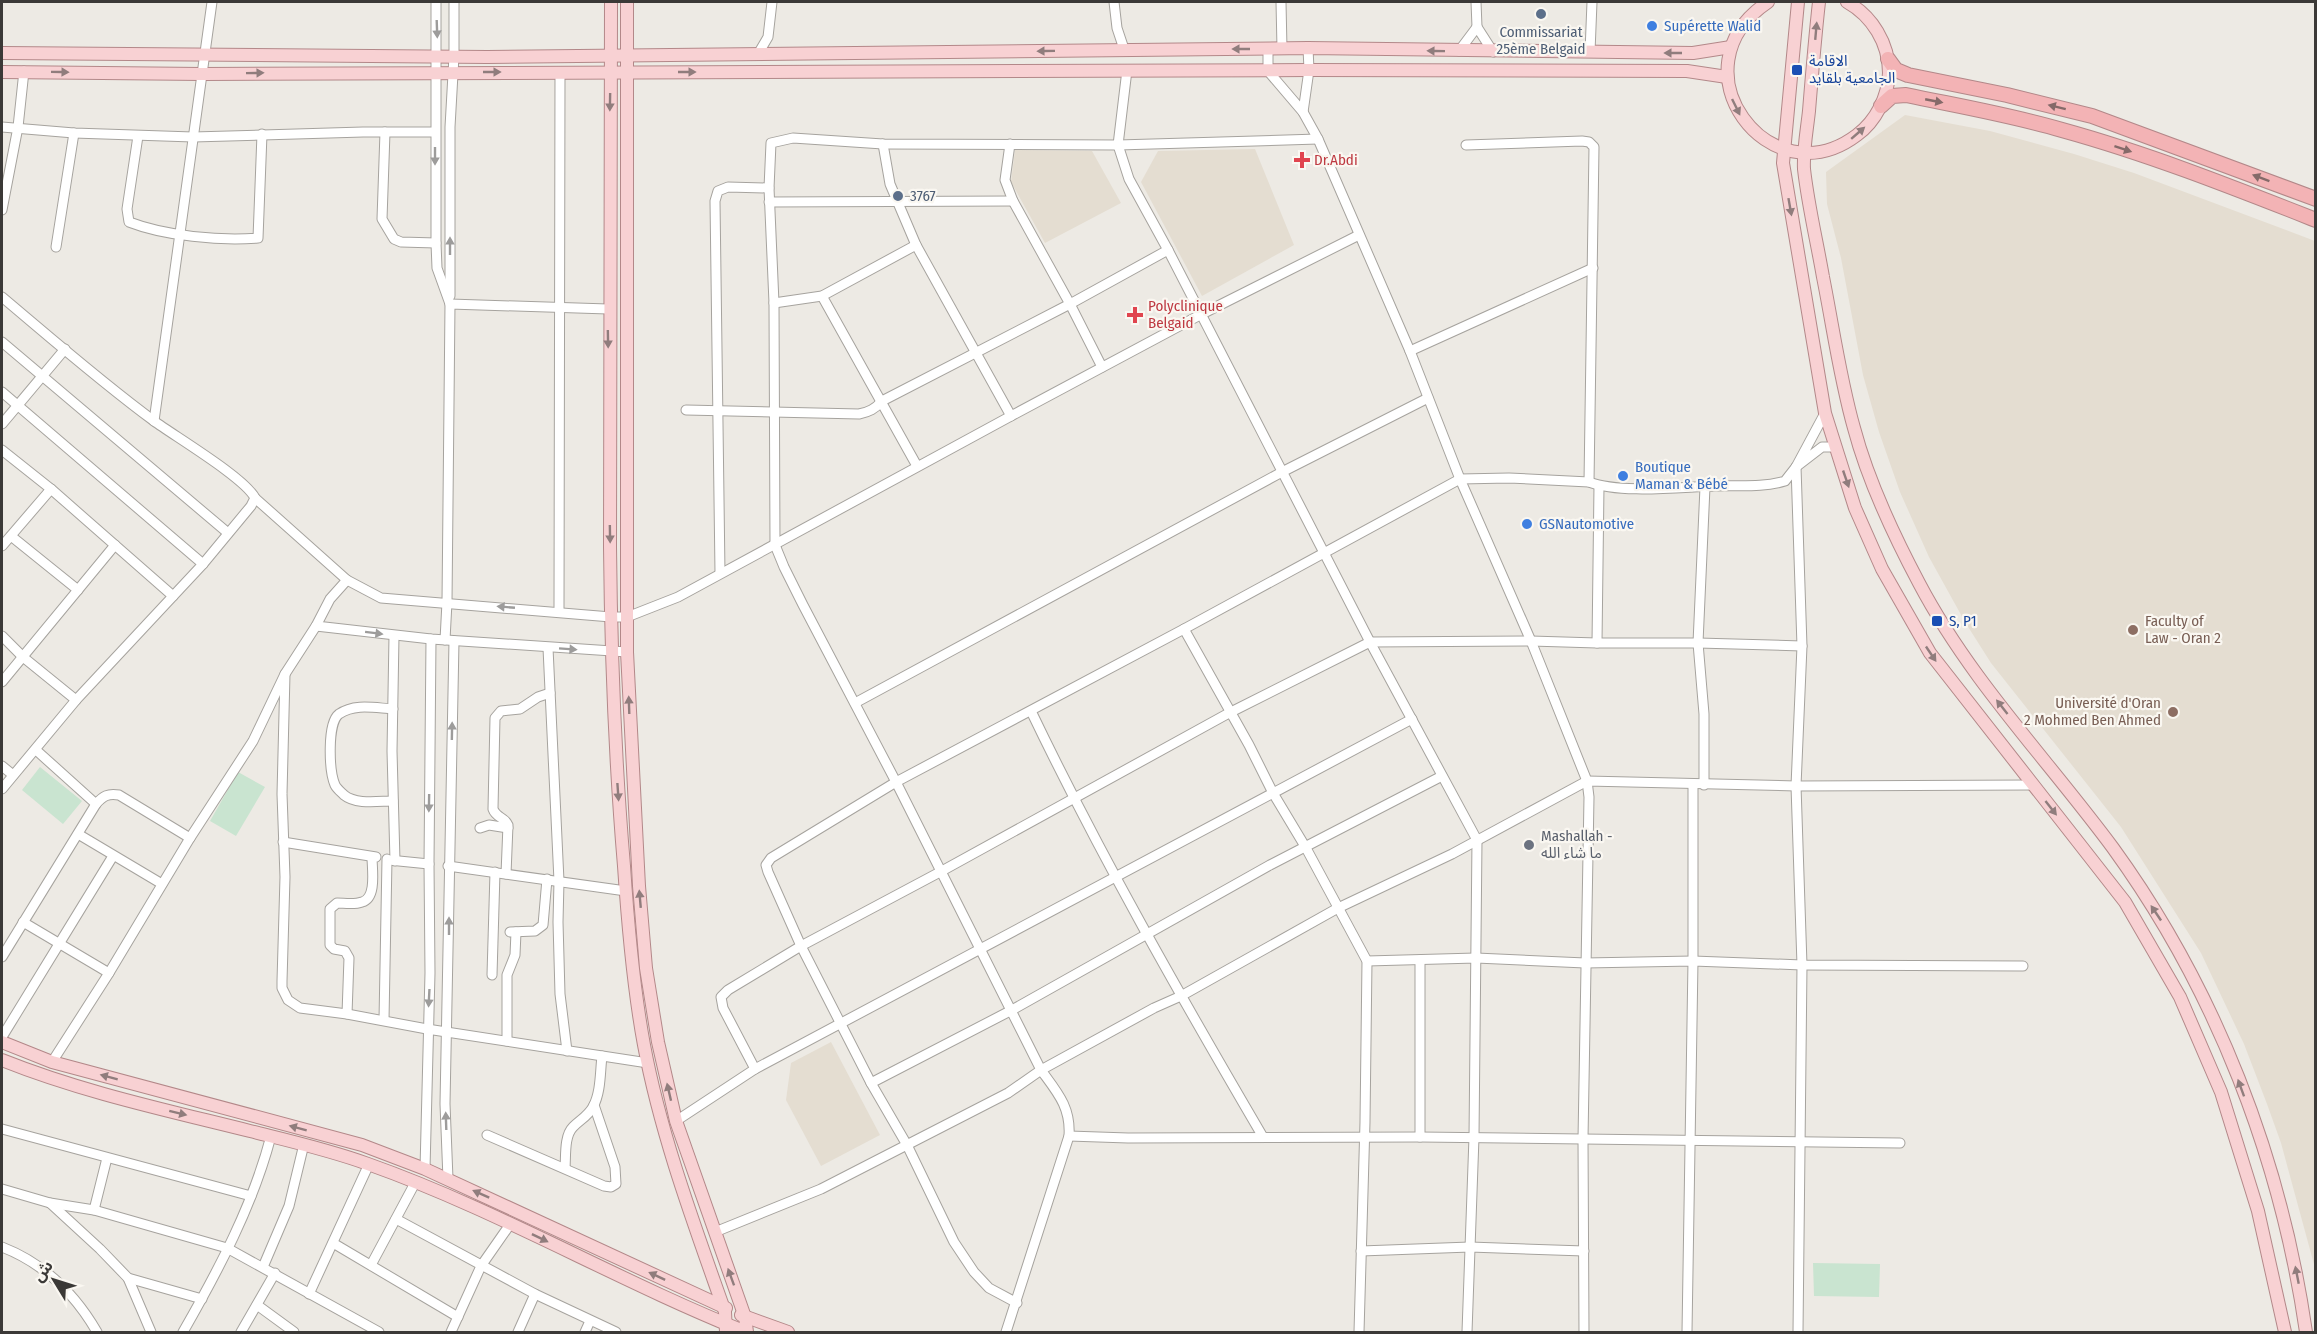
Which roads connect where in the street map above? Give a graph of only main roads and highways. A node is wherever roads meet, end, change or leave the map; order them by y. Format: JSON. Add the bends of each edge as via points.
{"nodes":[{"id":1,"x":611,"y":2,"type":"edge"},
{"id":2,"x":627,"y":2,"type":"edge"},
{"id":3,"x":1768,"y":2,"type":"edge"},
{"id":4,"x":1798,"y":2,"type":"edge"},
{"id":5,"x":1819,"y":2,"type":"edge"},
{"id":6,"x":1847,"y":2,"type":"edge"},
{"id":7,"x":1731,"y":47,"type":"junction"},
{"id":8,"x":2,"y":53,"type":"edge"},
{"id":9,"x":351,"y":56,"type":"junction"},
{"id":10,"x":610,"y":56,"type":"junction"},
{"id":11,"x":627,"y":56,"type":"junction"},
{"id":12,"x":1888,"y":59,"type":"junction"},
{"id":13,"x":2,"y":72,"type":"edge"},
{"id":14,"x":351,"y":72,"type":"junction"},
{"id":15,"x":610,"y":72,"type":"junction"},
{"id":16,"x":626,"y":72,"type":"junction"},
{"id":17,"x":1727,"y":77,"type":"junction"},
{"id":18,"x":1881,"y":106,"type":"junction"},
{"id":19,"x":1783,"y":149,"type":"junction"},
{"id":20,"x":1805,"y":152,"type":"junction"},
{"id":21,"x":2316,"y":199,"type":"edge"},
{"id":22,"x":2316,"y":220,"type":"edge"},
{"id":23,"x":2,"y":1042,"type":"edge"},
{"id":24,"x":2,"y":1060,"type":"edge"},
{"id":25,"x":724,"y":1307,"type":"junction"},
{"id":26,"x":745,"y":1317,"type":"junction"},
{"id":27,"x":726,"y":1329,"type":"edge"},
{"id":28,"x":746,"y":1332,"type":"edge"},
{"id":29,"x":788,"y":1332,"type":"edge"},
{"id":30,"x":2286,"y":1332,"type":"edge"},
{"id":31,"x":2306,"y":1332,"type":"edge"}],
"edges":[{"from":1,"to":10,"type":"main road"},
{"from":2,"to":11,"type":"main road"},
{"from":3,"to":7,"type":"main road","via":[[1752,14]]},
{"from":4,"to":19,"type":"main road"},
{"from":20,"to":5,"type":"main road","one_way":true},
{"from":6,"to":12,"type":"main road","via":[[1872,22]]},
{"from":7,"to":11,"type":"main road","one_way":true,"via":[[1693,53],[1282,48]]},
{"from":7,"to":17,"type":"main road"},
{"from":8,"to":9,"type":"main road"},
{"from":9,"to":10,"type":"main road"},
{"from":9,"to":14,"type":"main road"},
{"from":10,"to":11,"type":"main road"},
{"from":10,"to":15,"type":"main road"},
{"from":11,"to":16,"type":"main road"},
{"from":12,"to":18,"type":"main road","via":[[1888,83]]},
{"from":21,"to":12,"type":"highway","one_way":true,"via":[[2092,116],[1908,75],[1896,70]]},
{"from":13,"to":14,"type":"main road","one_way":true},
{"from":14,"to":15,"type":"main road","one_way":true},
{"from":15,"to":16,"type":"main road"},
{"from":15,"to":25,"type":"main road","one_way":true,"via":[[611,652],[615,758],[633,972],[660,1119]]},
{"from":16,"to":17,"type":"main road","one_way":true,"via":[[1687,71]]},
{"from":26,"to":16,"type":"main road","one_way":true,"via":[[676,1121],[646,968],[627,652]]},
{"from":17,"to":19,"type":"main road","one_way":true,"via":[[1744,122]]},
{"from":20,"to":18,"type":"main road","one_way":true,"via":[[1850,141]]},
{"from":18,"to":22,"type":"highway","one_way":true,"via":[[1892,96],[1906,95],[2061,130],[2169,164]]},
{"from":19,"to":20,"type":"main road"},
{"from":19,"to":30,"type":"main road","one_way":true,"via":[[1786,189],[1825,413],[1856,508],[1882,569],[1925,644],[2125,902],[2180,997],[2221,1092],[2252,1189]]},
{"from":31,"to":20,"type":"main road","one_way":true,"via":[[2289,1237],[2262,1144],[2212,1015],[2178,948],[2113,849],[1948,633],[1891,525],[1864,461],[1849,409],[1806,181]]},
{"from":25,"to":23,"type":"main road","one_way":true,"via":[[448,1179],[362,1145],[52,1062]]},
{"from":24,"to":27,"type":"main road","one_way":true,"via":[[95,1092],[369,1164],[511,1223]]},
{"from":25,"to":26,"type":"main road"},
{"from":25,"to":27,"type":"main road"},
{"from":26,"to":28,"type":"main road"},
{"from":26,"to":29,"type":"main road"},
{"from":27,"to":28,"type":"main road"}]}
